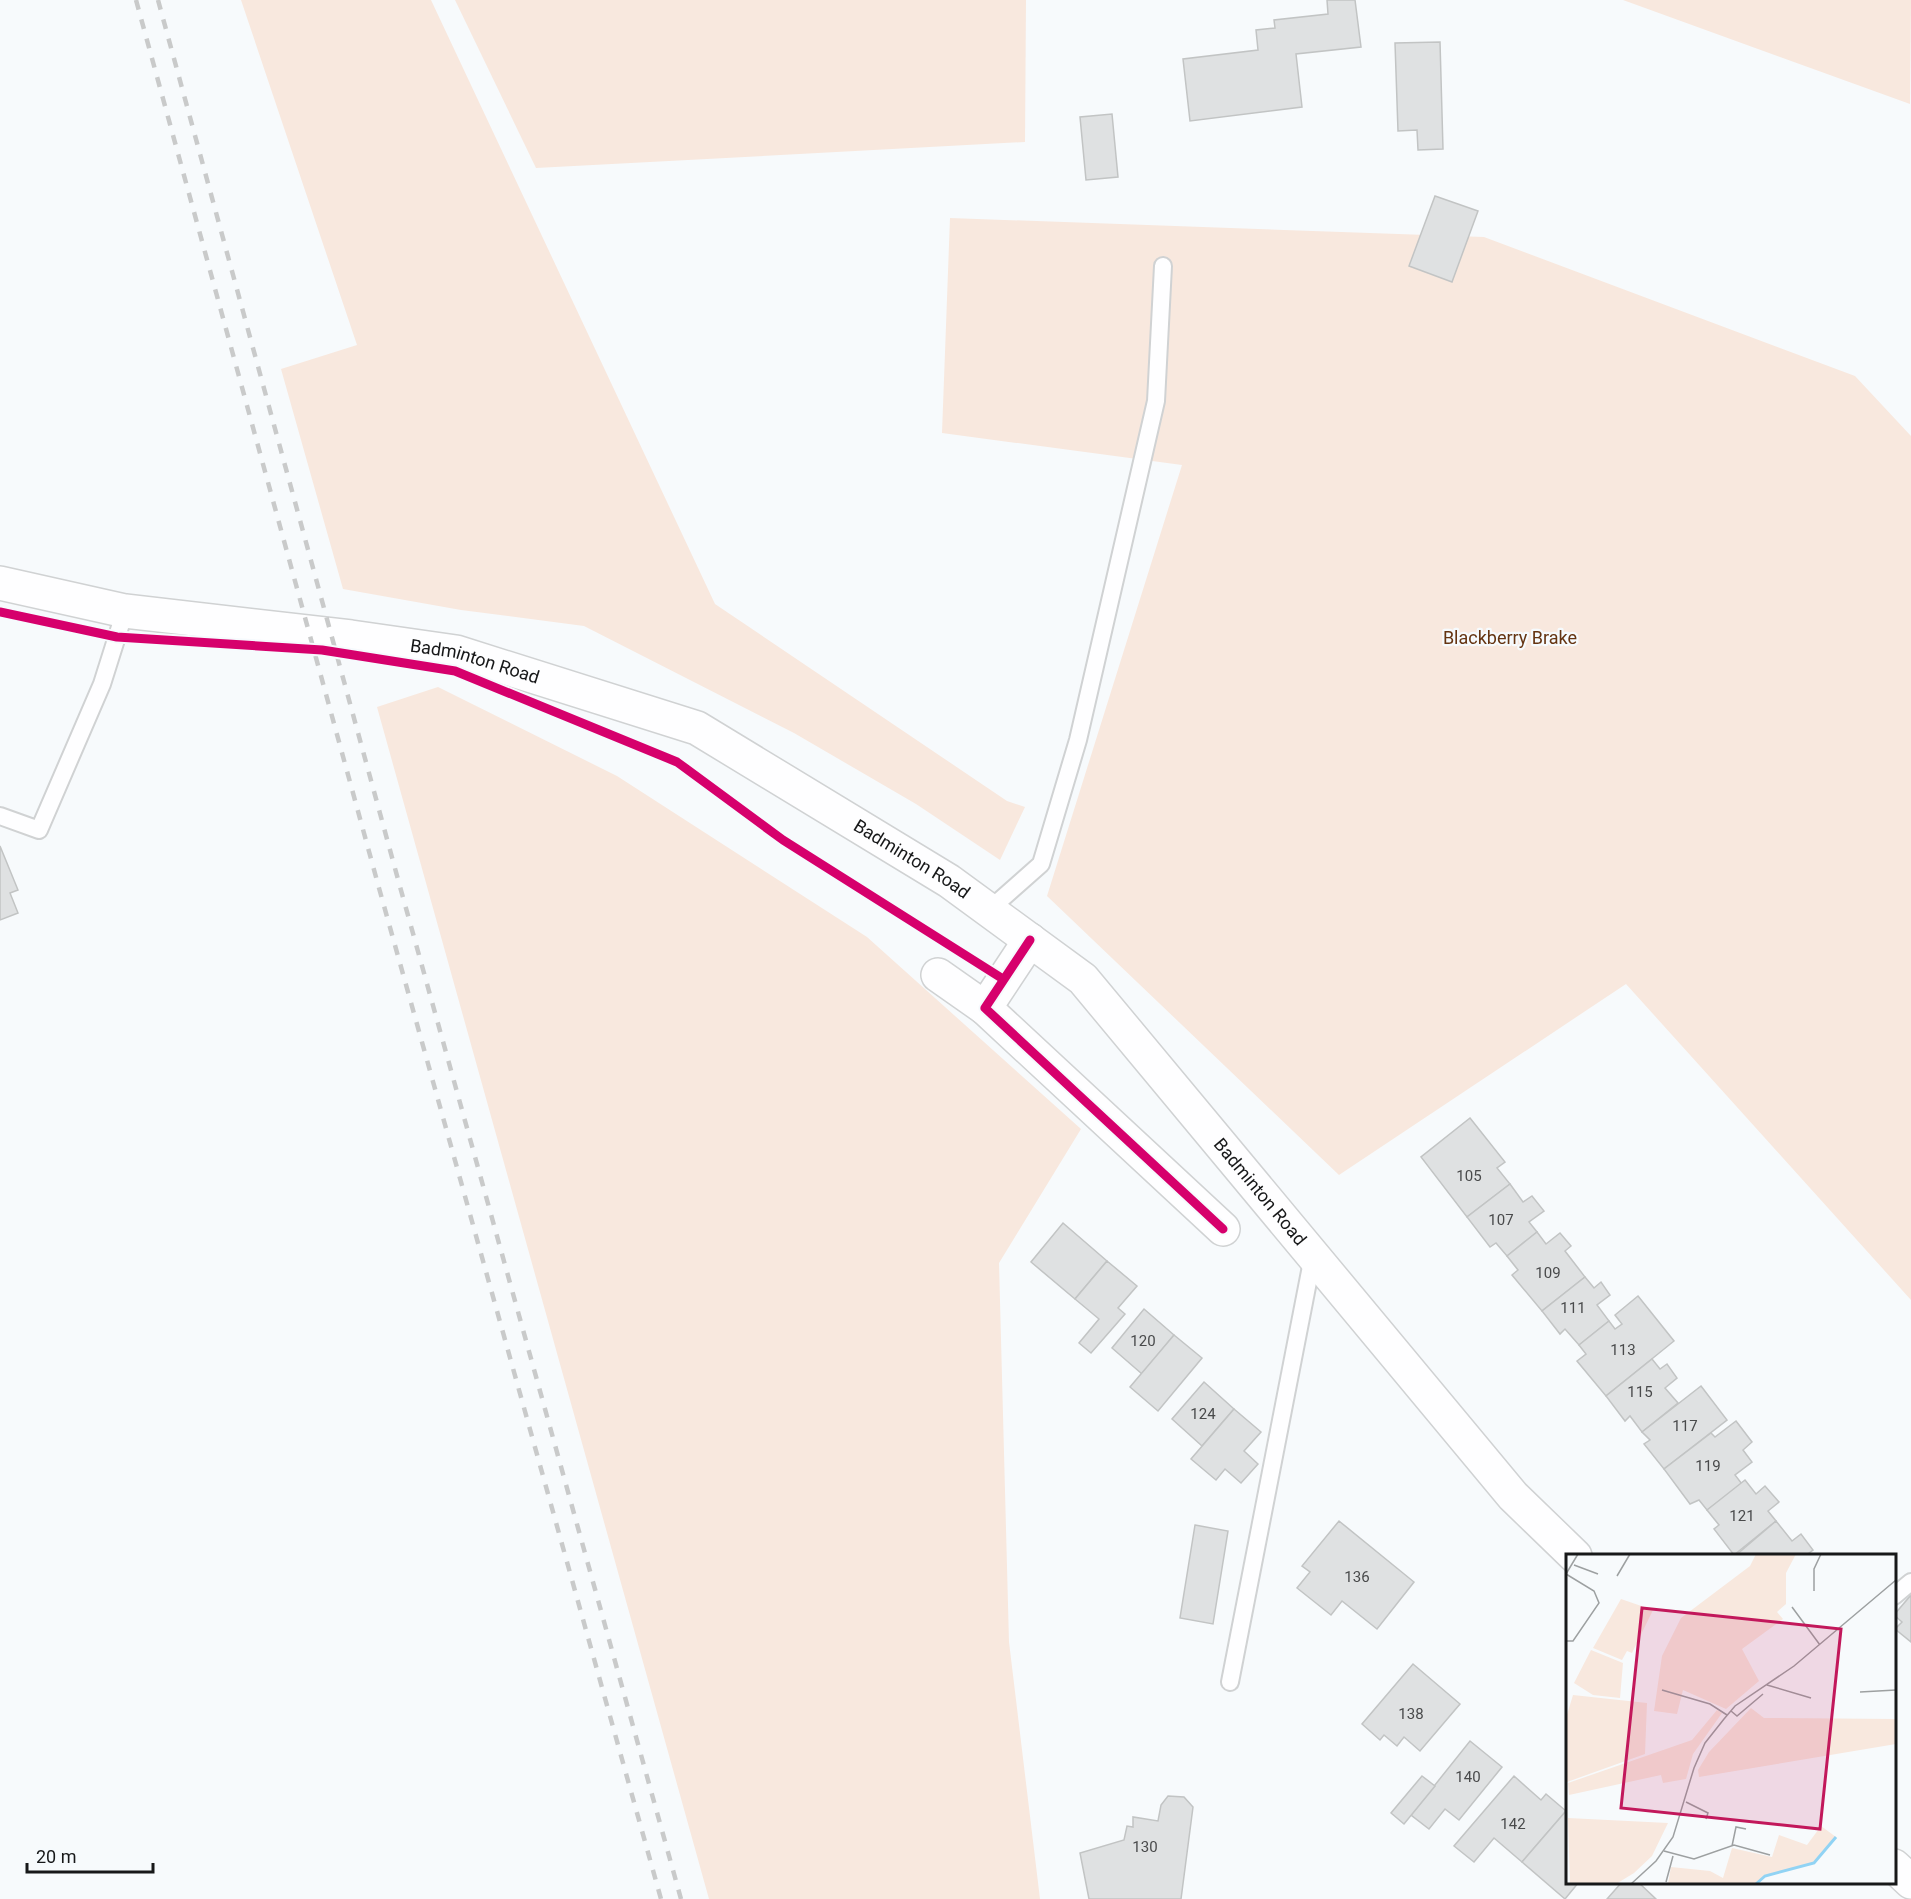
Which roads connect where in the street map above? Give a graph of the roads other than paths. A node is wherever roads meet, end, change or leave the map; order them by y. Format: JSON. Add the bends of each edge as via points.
{"nodes":[{"id":1,"x":1163,"y":266,"type":"dead end"},
{"id":2,"x":0,"y":584,"type":"edge"},
{"id":3,"x":125,"y":611,"type":"junction"},
{"id":4,"x":0,"y":816,"type":"edge"},
{"id":5,"x":989,"y":910,"type":"junction"},
{"id":6,"x":1030,"y":940,"type":"junction"},
{"id":7,"x":938,"y":975,"type":"dead end"},
{"id":8,"x":985,"y":1008,"type":"junction"},
{"id":9,"x":1223,"y":1229,"type":"dead end"},
{"id":10,"x":1313,"y":1255,"type":"junction"},
{"id":11,"x":1573,"y":1554,"type":"edge"},
{"id":12,"x":1911,"y":1582,"type":"edge"},
{"id":13,"x":1896,"y":1594,"type":"edge"},
{"id":14,"x":1230,"y":1682,"type":"dead end"},
{"id":15,"x":1896,"y":1868,"type":"edge"},
{"id":16,"x":1911,"y":1882,"type":"edge"}],
"edges":[{"from":1,"to":5,"type":"lane","via":[[1156,400],[1078,740],[1041,864]]},
{"from":2,"to":3,"type":"main road","name":"Badminton Road"},
{"from":3,"to":4,"type":"lane","via":[[102,684],[39,830]]},
{"from":3,"to":5,"type":"main road","name":"Badminton Road","via":[[456,652],[698,728],[949,881]]},
{"from":5,"to":6,"type":"main road","name":"Badminton Road"},
{"from":6,"to":8,"type":"main road"},
{"from":6,"to":10,"type":"main road","name":"Badminton Road","via":[[1083,979]]},
{"from":7,"to":8,"type":"main road"},
{"from":8,"to":9,"type":"main road"},
{"from":10,"to":11,"type":"main road","name":"Badminton Road","via":[[1513,1496]]},
{"from":10,"to":14,"type":"lane"},
{"from":12,"to":13,"type":"lane"},
{"from":15,"to":16,"type":"main road"}]}
